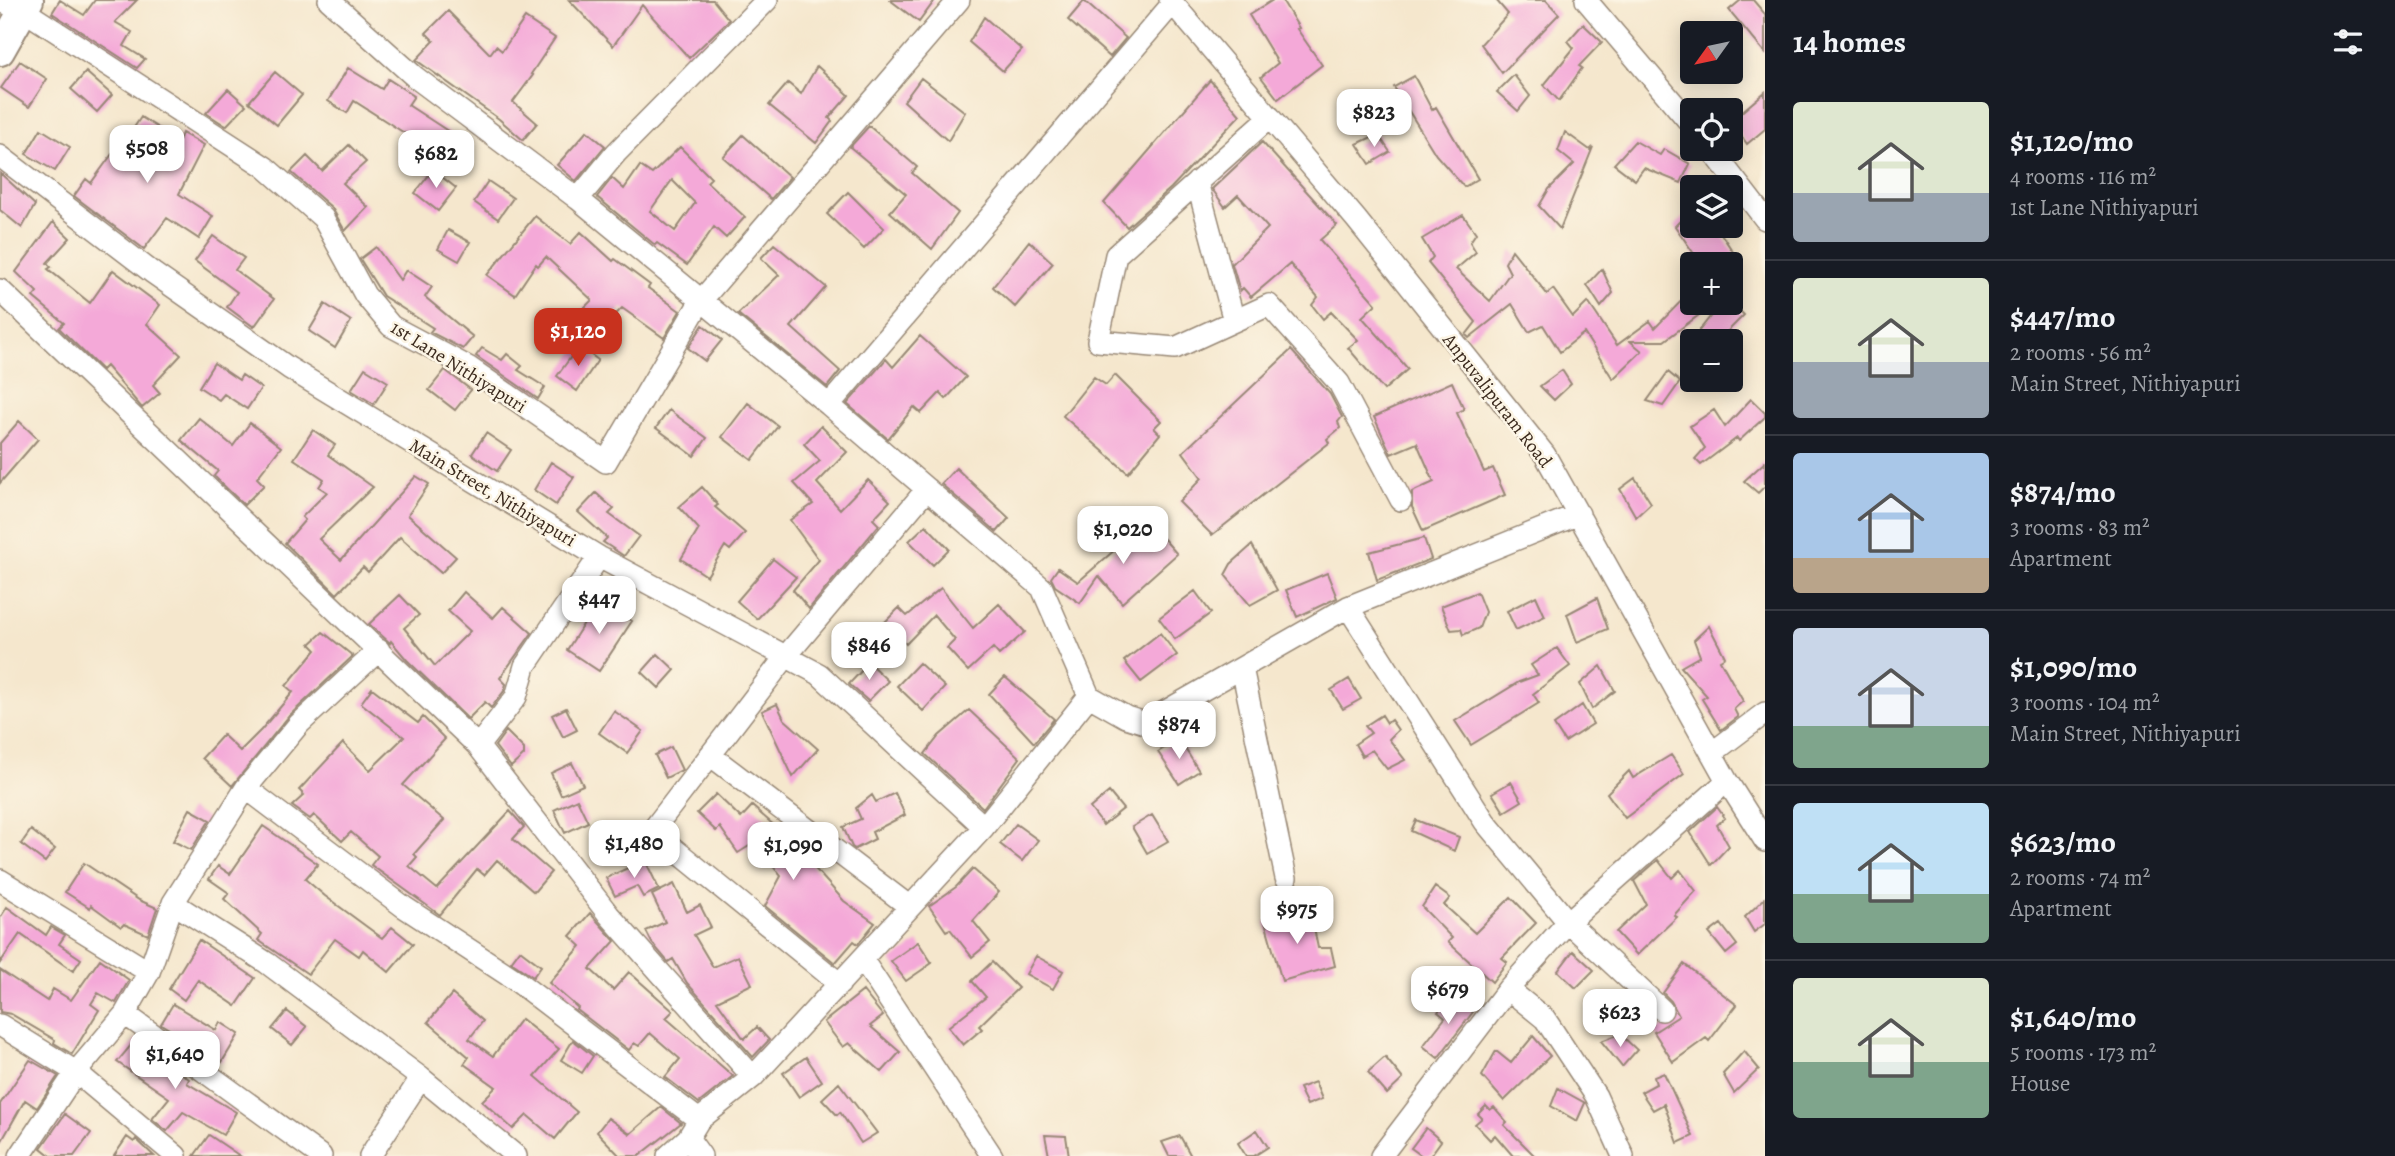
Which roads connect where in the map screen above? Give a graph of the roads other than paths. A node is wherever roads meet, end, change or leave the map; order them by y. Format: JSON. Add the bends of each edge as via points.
{"nodes":[{"id":1,"x":329,"y":0,"type":"edge"},
{"id":2,"x":767,"y":0,"type":"edge"},
{"id":3,"x":959,"y":0,"type":"edge"},
{"id":4,"x":1586,"y":0,"type":"edge"},
{"id":5,"x":1171,"y":2,"type":"edge"},
{"id":6,"x":17,"y":4,"type":"edge"},
{"id":7,"x":0,"y":51,"type":"edge"},
{"id":8,"x":1680,"y":111,"type":"edge"},
{"id":9,"x":1270,"y":117,"type":"junction"},
{"id":10,"x":0,"y":156,"type":"edge"},
{"id":11,"x":1719,"y":161,"type":"edge"},
{"id":12,"x":1197,"y":182,"type":"junction"},
{"id":13,"x":578,"y":199,"type":"junction"},
{"id":14,"x":1765,"y":219,"type":"edge"},
{"id":15,"x":0,"y":290,"type":"edge"},
{"id":16,"x":700,"y":302,"type":"junction"},
{"id":17,"x":1234,"y":321,"type":"junction"},
{"id":18,"x":829,"y":405,"type":"junction"},
{"id":19,"x":927,"y":489,"type":"junction"},
{"id":20,"x":1401,"y":500,"type":"dead end"},
{"id":21,"x":1579,"y":514,"type":"junction"},
{"id":22,"x":599,"y":557,"type":"junction"},
{"id":23,"x":1348,"y":607,"type":"junction"},
{"id":24,"x":379,"y":650,"type":"junction"},
{"id":25,"x":787,"y":655,"type":"junction"},
{"id":26,"x":1241,"y":668,"type":"junction"},
{"id":27,"x":1089,"y":696,"type":"junction"},
{"id":28,"x":1765,"y":713,"type":"edge"},
{"id":29,"x":478,"y":746,"type":"junction"},
{"id":30,"x":1712,"y":752,"type":"junction"},
{"id":31,"x":710,"y":755,"type":"junction"},
{"id":32,"x":1727,"y":781,"type":"junction"},
{"id":33,"x":246,"y":788,"type":"junction"},
{"id":34,"x":984,"y":827,"type":"junction"},
{"id":35,"x":1765,"y":841,"type":"edge"},
{"id":36,"x":1286,"y":878,"type":"dead end"},
{"id":37,"x":0,"y":880,"type":"edge"},
{"id":38,"x":173,"y":903,"type":"junction"},
{"id":39,"x":909,"y":907,"type":"junction"},
{"id":40,"x":1568,"y":922,"type":"junction"},
{"id":41,"x":862,"y":959,"type":"junction"},
{"id":42,"x":149,"y":972,"type":"junction"},
{"id":43,"x":840,"y":984,"type":"junction"},
{"id":44,"x":1508,"y":989,"type":"junction"},
{"id":45,"x":1662,"y":1010,"type":"dead end"},
{"id":46,"x":125,"y":1014,"type":"junction"},
{"id":47,"x":0,"y":1025,"type":"edge"},
{"id":48,"x":76,"y":1072,"type":"junction"},
{"id":49,"x":753,"y":1077,"type":"junction"},
{"id":50,"x":421,"y":1078,"type":"junction"},
{"id":51,"x":694,"y":1129,"type":"junction"},
{"id":52,"x":24,"y":1155,"type":"edge"},
{"id":53,"x":176,"y":1156,"type":"edge"},
{"id":54,"x":321,"y":1156,"type":"edge"},
{"id":55,"x":370,"y":1156,"type":"edge"},
{"id":56,"x":516,"y":1156,"type":"edge"},
{"id":57,"x":668,"y":1156,"type":"edge"},
{"id":58,"x":701,"y":1156,"type":"edge"},
{"id":59,"x":992,"y":1156,"type":"edge"},
{"id":60,"x":1381,"y":1156,"type":"edge"},
{"id":61,"x":1623,"y":1156,"type":"edge"}],
"edges":[{"from":1,"to":13,"type":"street","via":[[415,77]]},
{"from":2,"to":13,"type":"street","via":[[616,153]]},
{"from":3,"to":16,"type":"street"},
{"from":4,"to":8,"type":"street"},
{"from":5,"to":9,"type":"street","name":"Anpuvalipuram Road"},
{"from":5,"to":18,"type":"street"},
{"from":6,"to":7,"type":"main road"},
{"from":6,"to":16,"type":"street","name":"1st Lane Nithiyapuri","via":[[265,167],[323,218],[365,295],[391,326],[468,367],[602,461],[610,460]]},
{"from":9,"to":12,"type":"street"},
{"from":9,"to":21,"type":"street","name":"Anpuvalipuram Road","via":[[1545,455]]},
{"from":10,"to":22,"type":"street","name":"Main Street, Nithiyapuri","via":[[153,273],[289,368]]},
{"from":11,"to":14,"type":"street"},
{"from":12,"to":17,"type":"street"},
{"from":12,"to":17,"type":"street","via":[[1116,255],[1098,341],[1175,348]]},
{"from":13,"to":16,"type":"street"},
{"from":15,"to":24,"type":"street"},
{"from":16,"to":18,"type":"street"},
{"from":17,"to":20,"type":"street","via":[[1269,305],[1339,383]]},
{"from":18,"to":19,"type":"street"},
{"from":19,"to":25,"type":"street"},
{"from":19,"to":27,"type":"street","via":[[1041,588]]},
{"from":21,"to":23,"type":"street"},
{"from":21,"to":30,"type":"street","name":"Anpuvalipuram Road"},
{"from":22,"to":25,"type":"street","name":"Main Street, Nithiyapuri"},
{"from":22,"to":29,"type":"street","via":[[525,666],[516,697]]},
{"from":23,"to":26,"type":"street"},
{"from":23,"to":40,"type":"street","via":[[1485,822]]},
{"from":24,"to":29,"type":"street"},
{"from":24,"to":33,"type":"street","via":[[299,724]]},
{"from":25,"to":31,"type":"street"},
{"from":25,"to":34,"type":"street","name":"Main Street, Nithiyapuri","via":[[819,674]]},
{"from":26,"to":27,"type":"street","via":[[1145,723]]},
{"from":26,"to":36,"type":"street"},
{"from":27,"to":34,"type":"street"},
{"from":28,"to":30,"type":"street"},
{"from":29,"to":49,"type":"street","via":[[609,915]]},
{"from":30,"to":32,"type":"street","name":"Anpuvalipuram Road"},
{"from":31,"to":39,"type":"street"},
{"from":31,"to":43,"type":"street","via":[[653,826],[654,836]]},
{"from":32,"to":35,"type":"street","name":"Anpuvalipuram Road"},
{"from":32,"to":40,"type":"street"},
{"from":33,"to":38,"type":"street"},
{"from":33,"to":51,"type":"street","via":[[404,907],[514,979]]},
{"from":34,"to":39,"type":"street"},
{"from":37,"to":42,"type":"street"},
{"from":38,"to":42,"type":"street"},
{"from":38,"to":50,"type":"street","via":[[267,962]]},
{"from":39,"to":41,"type":"street"},
{"from":40,"to":44,"type":"street"},
{"from":40,"to":45,"type":"street"},
{"from":41,"to":43,"type":"street"},
{"from":41,"to":59,"type":"street"},
{"from":42,"to":46,"type":"street"},
{"from":43,"to":49,"type":"street"},
{"from":44,"to":60,"type":"street"},
{"from":44,"to":61,"type":"street","via":[[1545,1019],[1596,1096]]},
{"from":46,"to":48,"type":"street"},
{"from":46,"to":54,"type":"street"},
{"from":47,"to":48,"type":"street"},
{"from":48,"to":52,"type":"street"},
{"from":48,"to":53,"type":"street"},
{"from":49,"to":51,"type":"street"},
{"from":50,"to":55,"type":"street"},
{"from":50,"to":56,"type":"street"},
{"from":51,"to":57,"type":"street"},
{"from":51,"to":58,"type":"street"}]}
